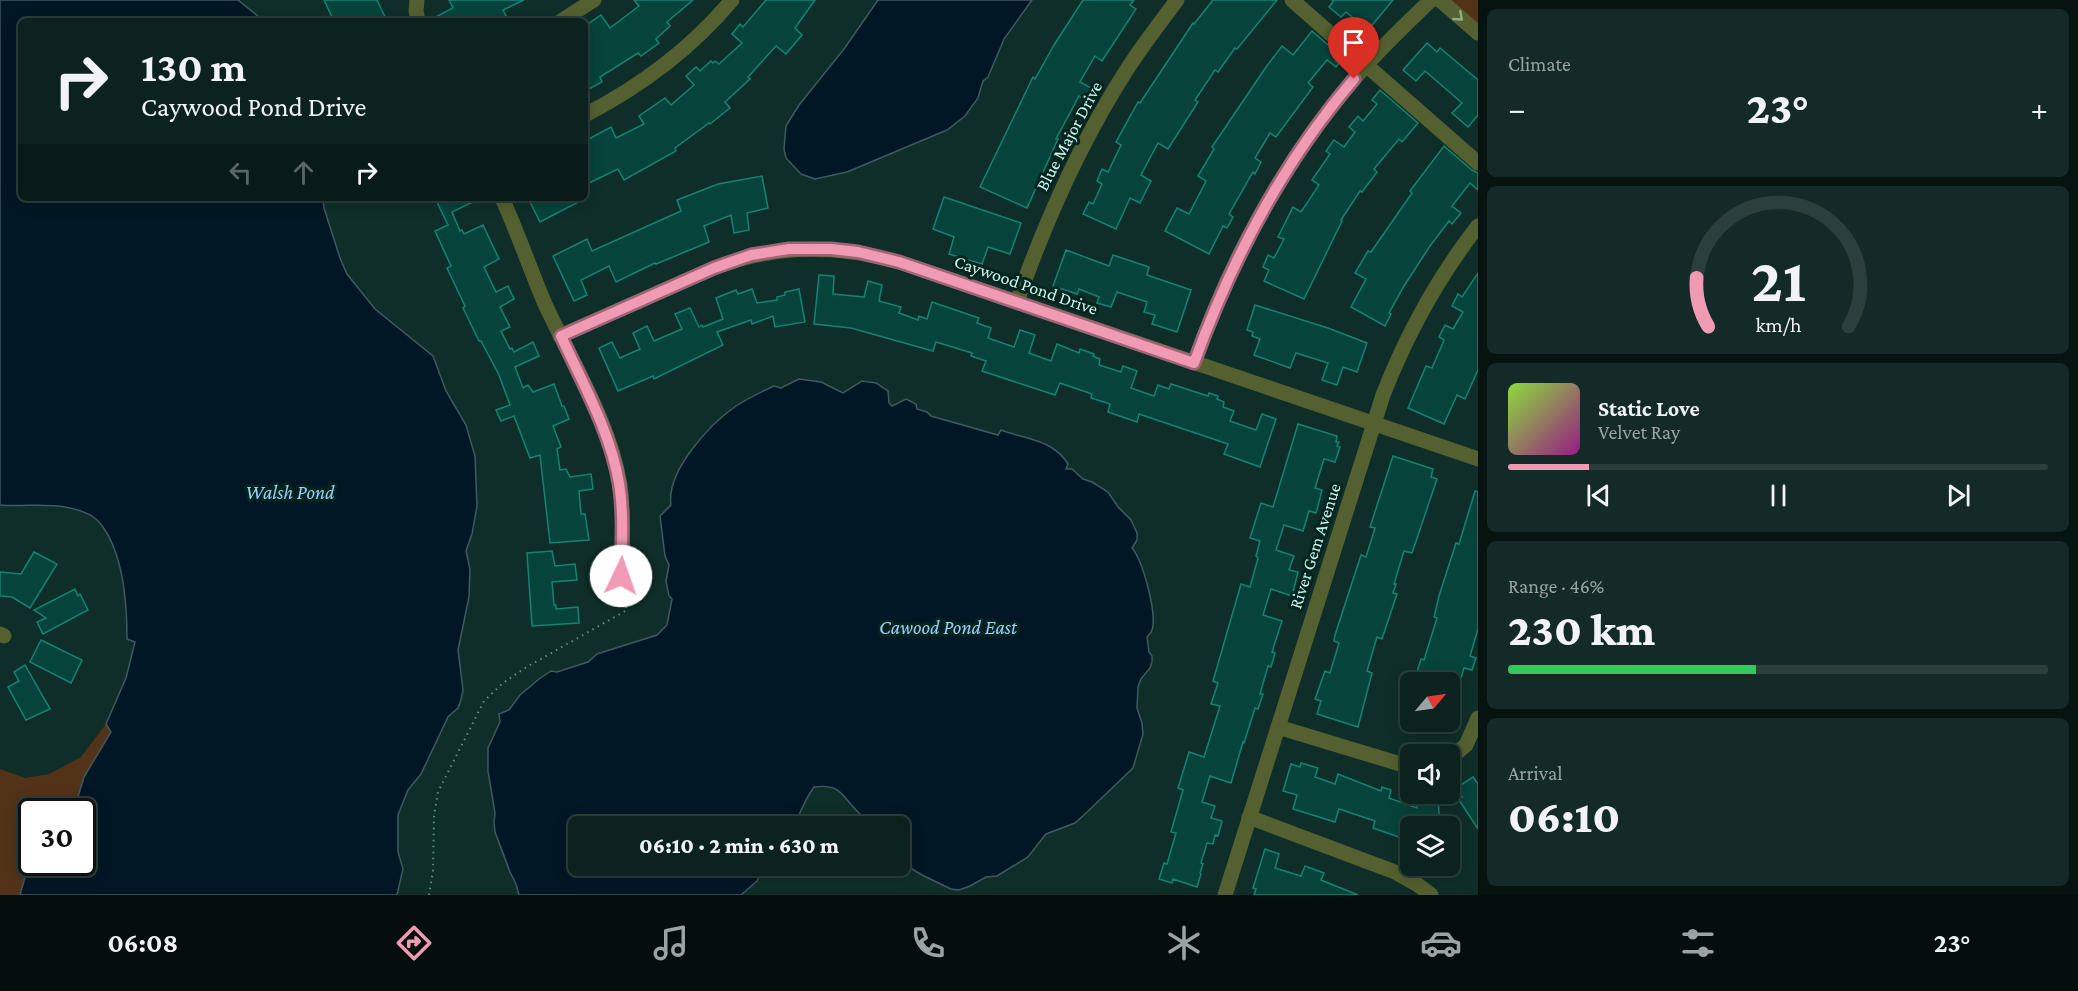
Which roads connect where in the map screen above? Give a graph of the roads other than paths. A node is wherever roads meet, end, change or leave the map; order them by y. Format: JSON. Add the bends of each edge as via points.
{"nodes":[{"id":1,"x":417,"y":0,"type":"edge"},
{"id":2,"x":594,"y":0,"type":"edge"},
{"id":3,"x":732,"y":0,"type":"edge"},
{"id":4,"x":1177,"y":0,"type":"edge"},
{"id":5,"x":1292,"y":0,"type":"edge"},
{"id":6,"x":1431,"y":0,"type":"edge"},
{"id":7,"x":1440,"y":0,"type":"edge"},
{"id":8,"x":417,"y":18,"type":"edge"},
{"id":9,"x":566,"y":18,"type":"edge"},
{"id":10,"x":1478,"y":33,"type":"edge"},
{"id":11,"x":1366,"y":65,"type":"junction"},
{"id":12,"x":588,"y":113,"type":"edge"},
{"id":13,"x":1478,"y":163,"type":"edge"},
{"id":14,"x":503,"y":201,"type":"edge"},
{"id":15,"x":1478,"y":226,"type":"edge"},
{"id":16,"x":1017,"y":302,"type":"junction"},
{"id":17,"x":561,"y":336,"type":"junction"},
{"id":18,"x":1194,"y":363,"type":"junction"},
{"id":19,"x":1374,"y":424,"type":"junction"},
{"id":20,"x":1478,"y":459,"type":"edge"},
{"id":21,"x":621,"y":576,"type":"road end"},
{"id":22,"x":1478,"y":718,"type":"edge"},
{"id":23,"x":1278,"y":727,"type":"junction"},
{"id":24,"x":1460,"y":750,"type":"edge"},
{"id":25,"x":1400,"y":764,"type":"edge"},
{"id":26,"x":1249,"y":817,"type":"junction"},
{"id":27,"x":1225,"y":895,"type":"edge"},
{"id":28,"x":1431,"y":895,"type":"edge"}],
"edges":[{"from":1,"to":8,"type":"street"},
{"from":2,"to":9,"type":"street"},
{"from":3,"to":12,"type":"street","via":[[659,70]]},
{"from":4,"to":16,"type":"street","name":"Blue Major Drive","via":[[1126,72],[1075,162]]},
{"from":5,"to":11,"type":"street"},
{"from":6,"to":11,"type":"street"},
{"from":7,"to":10,"type":"street","one_way":true},
{"from":11,"to":13,"type":"street"},
{"from":11,"to":18,"type":"street","via":[[1320,122],[1271,194],[1222,291]]},
{"from":14,"to":17,"type":"street"},
{"from":15,"to":19,"type":"street","name":"River Gem Avenue","via":[[1414,326]]},
{"from":16,"to":17,"type":"street","name":"Caywood Pond Drive","via":[[878,256],[844,250],[796,249],[728,263]]},
{"from":16,"to":18,"type":"street","name":"Caywood Pond Drive"},
{"from":17,"to":21,"type":"street","via":[[603,427],[617,469],[622,515]]},
{"from":18,"to":19,"type":"street","name":"Caywood Pond Drive"},
{"from":19,"to":20,"type":"street","name":"Caywood Pond Drive"},
{"from":19,"to":23,"type":"street","name":"River Gem Avenue"},
{"from":22,"to":24,"type":"street"},
{"from":23,"to":25,"type":"street"},
{"from":23,"to":26,"type":"street","name":"River Gem Avenue"},
{"from":26,"to":27,"type":"street","name":"River Gem Avenue"},
{"from":26,"to":28,"type":"street","via":[[1395,872]]}]}
